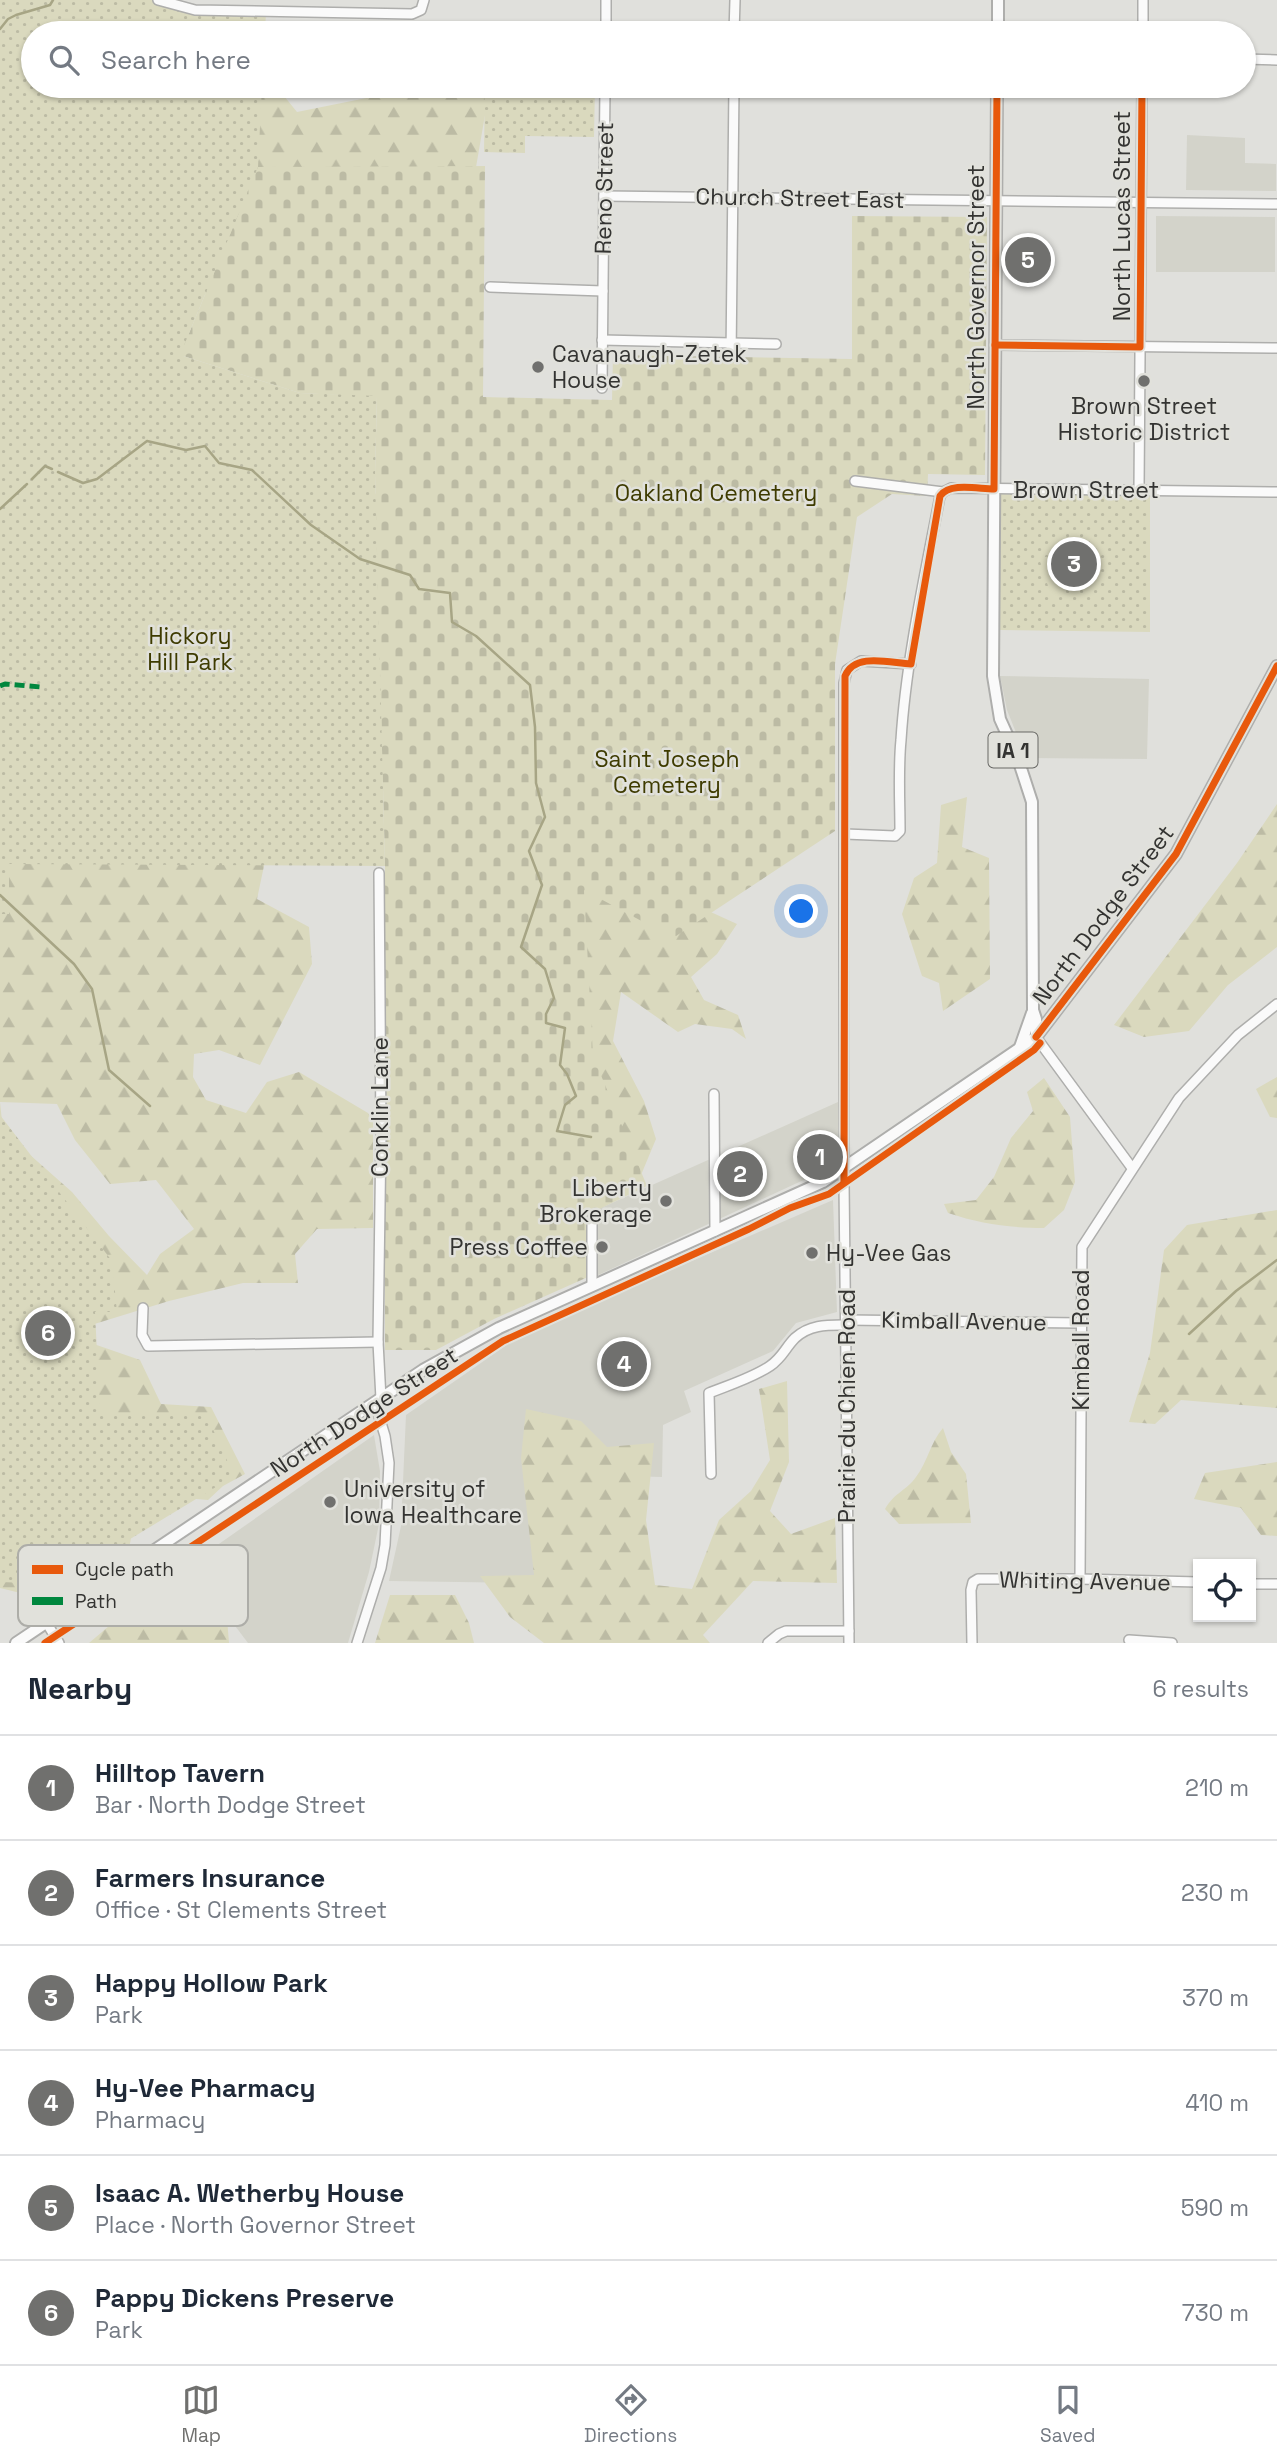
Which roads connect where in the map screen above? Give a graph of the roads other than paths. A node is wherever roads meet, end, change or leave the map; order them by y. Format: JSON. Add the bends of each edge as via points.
{"nodes":[{"id":1,"x":158,"y":0,"type":"edge"},
{"id":2,"x":606,"y":0,"type":"edge"},
{"id":3,"x":735,"y":0,"type":"edge"},
{"id":4,"x":998,"y":0,"type":"edge"},
{"id":5,"x":1143,"y":0,"type":"edge"},
{"id":6,"x":424,"y":3,"type":"edge"},
{"id":7,"x":606,"y":21,"type":"edge"},
{"id":8,"x":734,"y":21,"type":"edge"},
{"id":9,"x":998,"y":21,"type":"edge"},
{"id":10,"x":1143,"y":21,"type":"edge"},
{"id":11,"x":1256,"y":59,"type":"edge"},
{"id":12,"x":1277,"y":60,"type":"edge"},
{"id":13,"x":605,"y":98,"type":"edge"},
{"id":14,"x":734,"y":98,"type":"edge"},
{"id":15,"x":997,"y":98,"type":"edge"},
{"id":16,"x":1142,"y":98,"type":"edge"},
{"id":17,"x":604,"y":196,"type":"junction"},
{"id":18,"x":733,"y":198,"type":"junction"},
{"id":19,"x":996,"y":200,"type":"junction"},
{"id":20,"x":1141,"y":203,"type":"junction"},
{"id":21,"x":1277,"y":204,"type":"edge"},
{"id":22,"x":490,"y":287,"type":"dead end"},
{"id":23,"x":603,"y":291,"type":"junction"},
{"id":24,"x":602,"y":340,"type":"junction"},
{"id":25,"x":731,"y":343,"type":"junction"},
{"id":26,"x":776,"y":344,"type":"dead end"},
{"id":27,"x":995,"y":345,"type":"junction"},
{"id":28,"x":1140,"y":347,"type":"junction"},
{"id":29,"x":1277,"y":348,"type":"edge"},
{"id":30,"x":732,"y":357,"type":"dead end"},
{"id":31,"x":601,"y":388,"type":"dead end"},
{"id":32,"x":855,"y":481,"type":"dead end"},
{"id":33,"x":994,"y":489,"type":"junction"},
{"id":34,"x":1139,"y":490,"type":"junction"},
{"id":35,"x":943,"y":492,"type":"junction"},
{"id":36,"x":1277,"y":492,"type":"edge"},
{"id":37,"x":911,"y":664,"type":"junction"},
{"id":38,"x":1277,"y":666,"type":"edge"},
{"id":39,"x":845,"y":834,"type":"junction"},
{"id":40,"x":379,"y":873,"type":"dead end"},
{"id":41,"x":1277,"y":1004,"type":"edge"},
{"id":42,"x":1032,"y":1010,"type":"junction"},
{"id":43,"x":1056,"y":1011,"type":"junction"},
{"id":44,"x":1036,"y":1037,"type":"junction"},
{"id":45,"x":1020,"y":1047,"type":"junction"},
{"id":46,"x":715,"y":1094,"type":"dead end"},
{"id":47,"x":1132,"y":1168,"type":"junction"},
{"id":48,"x":845,"y":1169,"type":"junction"},
{"id":49,"x":592,"y":1219,"type":"dead end"},
{"id":50,"x":715,"y":1231,"type":"junction"},
{"id":51,"x":592,"y":1285,"type":"junction"},
{"id":52,"x":143,"y":1308,"type":"dead end"},
{"id":53,"x":847,"y":1322,"type":"junction"},
{"id":54,"x":1081,"y":1323,"type":"junction"},
{"id":55,"x":378,"y":1342,"type":"junction"},
{"id":56,"x":378,"y":1401,"type":"junction"},
{"id":57,"x":711,"y":1474,"type":"dead end"},
{"id":58,"x":162,"y":1545,"type":"edge"},
{"id":59,"x":1080,"y":1579,"type":"junction"},
{"id":60,"x":1193,"y":1582,"type":"edge"},
{"id":61,"x":1256,"y":1584,"type":"edge"},
{"id":62,"x":1277,"y":1584,"type":"edge"},
{"id":63,"x":40,"y":1626,"type":"edge"},
{"id":64,"x":48,"y":1626,"type":"edge"},
{"id":65,"x":849,"y":1631,"type":"junction"},
{"id":66,"x":1129,"y":1640,"type":"dead end"},
{"id":67,"x":16,"y":1643,"type":"edge"},
{"id":68,"x":59,"y":1643,"type":"edge"},
{"id":69,"x":357,"y":1643,"type":"edge"},
{"id":70,"x":768,"y":1643,"type":"edge"},
{"id":71,"x":849,"y":1643,"type":"edge"},
{"id":72,"x":972,"y":1643,"type":"edge"},
{"id":73,"x":1172,"y":1643,"type":"edge"}],
"edges":[{"from":1,"to":6,"type":"street","via":[[195,10],[412,14]]},
{"from":2,"to":7,"type":"street"},
{"from":3,"to":8,"type":"street"},
{"from":4,"to":9,"type":"main road"},
{"from":5,"to":10,"type":"street"},
{"from":11,"to":12,"type":"street"},
{"from":13,"to":17,"type":"street","name":"Reno Street"},
{"from":14,"to":18,"type":"street"},
{"from":15,"to":19,"type":"main road","name":"North Governor Street","number":"IA 1"},
{"from":16,"to":20,"type":"street","name":"North Lucas Street"},
{"from":17,"to":18,"type":"street","name":"Church Street East"},
{"from":17,"to":23,"type":"street","name":"Reno Street"},
{"from":18,"to":19,"type":"street","name":"Church Street East"},
{"from":18,"to":25,"type":"street"},
{"from":19,"to":20,"type":"street","name":"Church Street East"},
{"from":19,"to":27,"type":"main road","name":"North Governor Street","number":"IA 1"},
{"from":20,"to":21,"type":"street","name":"Church Street East"},
{"from":20,"to":28,"type":"street","name":"North Lucas Street"},
{"from":22,"to":23,"type":"street"},
{"from":23,"to":24,"type":"street","name":"Reno Street"},
{"from":24,"to":25,"type":"street"},
{"from":24,"to":31,"type":"street","name":"Reno Street"},
{"from":25,"to":26,"type":"street"},
{"from":25,"to":30,"type":"street"},
{"from":27,"to":28,"type":"street"},
{"from":27,"to":33,"type":"main road","name":"North Governor Street","number":"IA 1"},
{"from":28,"to":29,"type":"street"},
{"from":28,"to":34,"type":"street","name":"North Lucas Street"},
{"from":32,"to":35,"type":"street","name":"Brown Street"},
{"from":33,"to":34,"type":"street","name":"Brown Street"},
{"from":33,"to":35,"type":"street","name":"Brown Street","via":[[951,488]]},
{"from":33,"to":42,"type":"main road","name":"North Governor Street","number":"IA 1","via":[[993,676],[1000,719],[1027,782],[1032,809]]},
{"from":34,"to":36,"type":"street","name":"Brown Street"},
{"from":35,"to":37,"type":"street"},
{"from":37,"to":39,"type":"street","via":[[901,738],[900,831],[895,836]]},
{"from":37,"to":39,"type":"street","name":"Prairie du Chien Road","via":[[861,661],[845,676]]},
{"from":38,"to":43,"type":"main road","name":"North Dodge Street","via":[[1176,854]]},
{"from":39,"to":48,"type":"street","name":"Prairie du Chien Road"},
{"from":40,"to":55,"type":"street","name":"Conklin Lane"},
{"from":41,"to":47,"type":"street","name":"Kimball Road","via":[[1195,1079]]},
{"from":42,"to":43,"type":"main road"},
{"from":42,"to":44,"type":"main road","name":"North Governor Street","number":"IA 1"},
{"from":42,"to":45,"type":"main road"},
{"from":43,"to":44,"type":"main road","name":"North Dodge Street"},
{"from":44,"to":45,"type":"main road","name":"North Dodge Street"},
{"from":44,"to":47,"type":"street","name":"North Governor Street"},
{"from":45,"to":48,"type":"main road","name":"North Dodge Street"},
{"from":46,"to":50,"type":"street"},
{"from":47,"to":54,"type":"street","name":"Kimball Road","via":[[1082,1247]]},
{"from":48,"to":50,"type":"main road","name":"North Dodge Street"},
{"from":48,"to":53,"type":"street","name":"Prairie du Chien Road"},
{"from":49,"to":51,"type":"street"},
{"from":50,"to":51,"type":"main road","name":"North Dodge Street"},
{"from":51,"to":56,"type":"main road","name":"North Dodge Street","via":[[499,1328]]},
{"from":52,"to":55,"type":"street","via":[[142,1335],[148,1346]]},
{"from":53,"to":54,"type":"street","name":"Kimball Avenue"},
{"from":53,"to":57,"type":"street","name":"Kimball Avenue","via":[[807,1330],[768,1367],[709,1393]]},
{"from":53,"to":65,"type":"street","name":"Prairie du Chien Road"},
{"from":54,"to":59,"type":"street","name":"Kimball Road"},
{"from":55,"to":56,"type":"street","name":"Conklin Lane"},
{"from":56,"to":58,"type":"main road","name":"North Dodge Street"},
{"from":56,"to":69,"type":"street","name":"Conklin Lane","via":[[389,1463],[386,1536],[381,1568]]},
{"from":59,"to":60,"type":"street","name":"Whiting Avenue"},
{"from":59,"to":72,"type":"street","name":"Whiting Avenue","via":[[978,1579],[971,1590]]},
{"from":61,"to":62,"type":"street"},
{"from":63,"to":67,"type":"main road","name":"North Dodge Street"},
{"from":64,"to":68,"type":"street"},
{"from":65,"to":70,"type":"street","via":[[786,1631]]},
{"from":65,"to":71,"type":"street","name":"Prairie du Chien Road"},
{"from":66,"to":73,"type":"street"}]}
